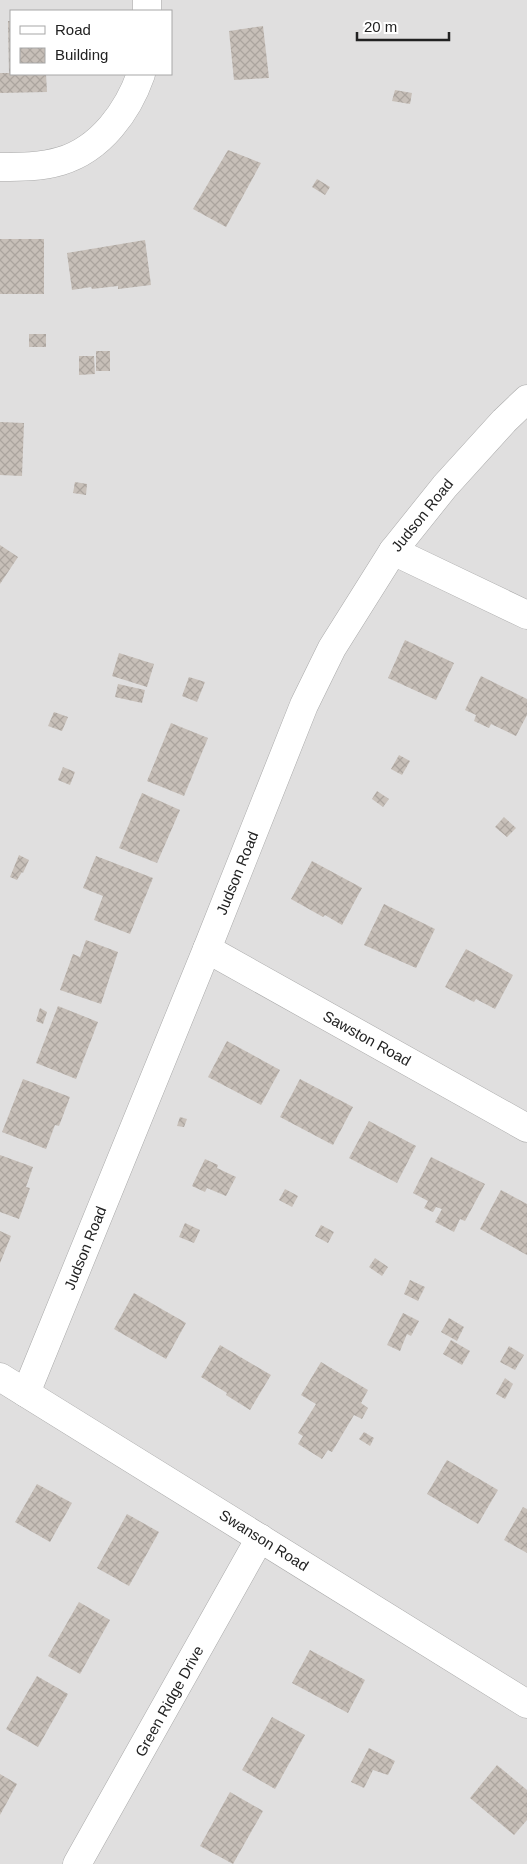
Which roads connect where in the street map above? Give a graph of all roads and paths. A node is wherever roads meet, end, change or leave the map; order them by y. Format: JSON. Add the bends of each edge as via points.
{"nodes":[{"id":1,"x":141,"y":75,"type":"edge"},
{"id":2,"x":0,"y":167,"type":"edge"},
{"id":3,"x":527,"y":399,"type":"edge"},
{"id":4,"x":393,"y":551,"type":"junction"},
{"id":5,"x":527,"y":615,"type":"edge"},
{"id":6,"x":207,"y":949,"type":"junction"},
{"id":7,"x":527,"y":1128,"type":"edge"},
{"id":8,"x":0,"y":1377,"type":"edge"},
{"id":9,"x":26,"y":1393,"type":"junction"},
{"id":10,"x":260,"y":1538,"type":"junction"},
{"id":11,"x":527,"y":1704,"type":"edge"},
{"id":12,"x":77,"y":1864,"type":"edge"}],
"edges":[{"from":1,"to":2,"type":"street","via":[[129,103],[111,128],[86,149],[62,161],[30,167]]},
{"from":3,"to":4,"type":"street","name":"Judson Road","via":[[445,486]]},
{"from":4,"to":5,"type":"street"},
{"from":4,"to":6,"type":"street","name":"Judson Road","via":[[332,648],[304,705]]},
{"from":6,"to":7,"type":"street","name":"Sawston Road"},
{"from":6,"to":9,"type":"street","name":"Judson Road"},
{"from":8,"to":9,"type":"street","name":"Swanson Road"},
{"from":9,"to":10,"type":"street","name":"Swanson Road"},
{"from":10,"to":11,"type":"street","name":"Swanson Road"},
{"from":10,"to":12,"type":"street","name":"Green Ridge Drive"}]}
